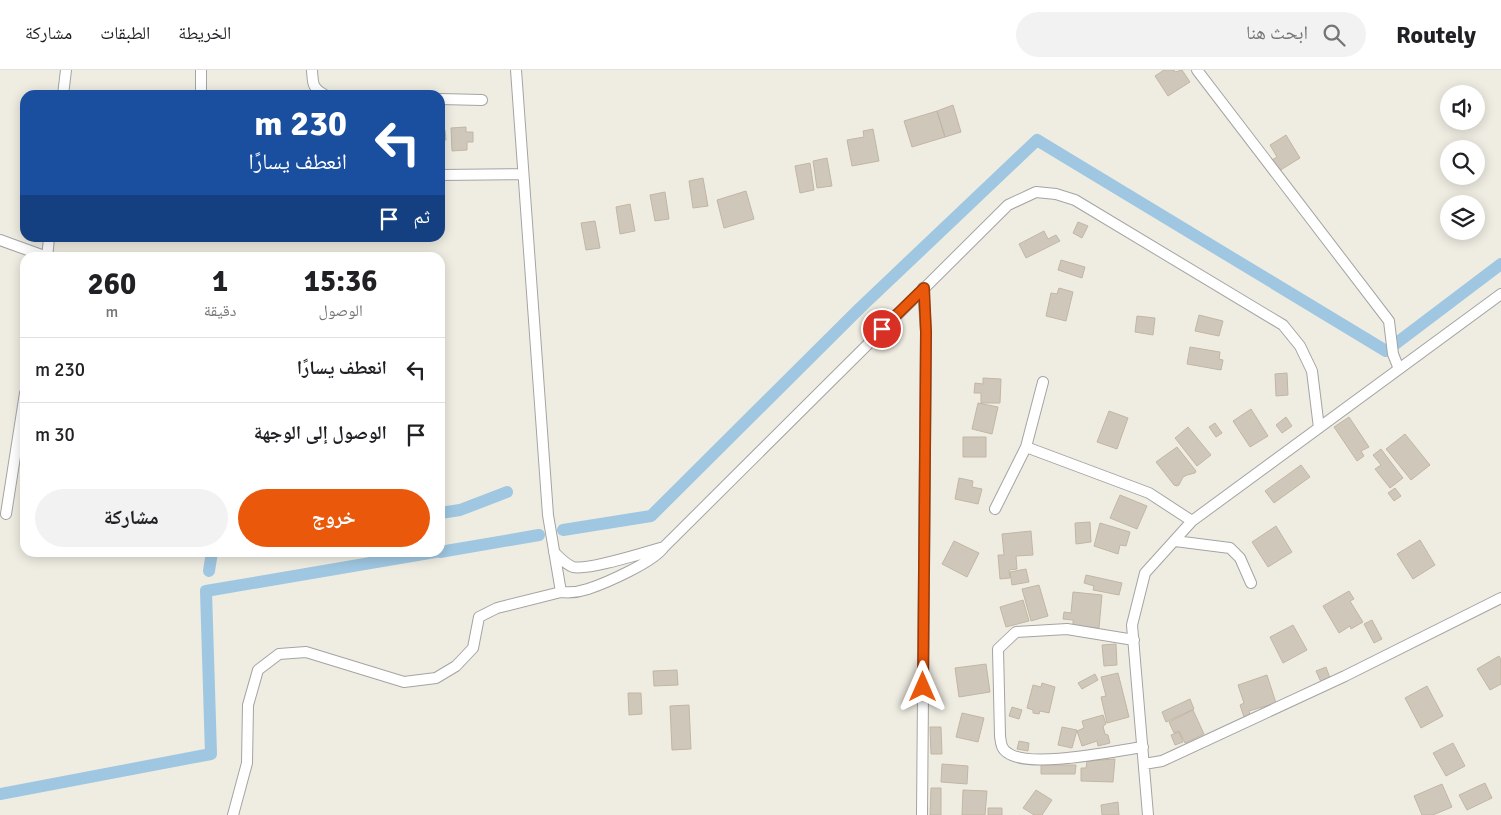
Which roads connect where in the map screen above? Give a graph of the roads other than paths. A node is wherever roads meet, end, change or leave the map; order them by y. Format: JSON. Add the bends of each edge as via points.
{"nodes":[{"id":1,"x":66,"y":70,"type":"edge"},
{"id":2,"x":201,"y":70,"type":"edge"},
{"id":3,"x":312,"y":70,"type":"edge"},
{"id":4,"x":516,"y":70,"type":"edge"},
{"id":5,"x":1197,"y":70,"type":"edge"},
{"id":6,"x":64,"y":90,"type":"edge"},
{"id":7,"x":201,"y":90,"type":"edge"},
{"id":8,"x":316,"y":90,"type":"edge"},
{"id":9,"x":445,"y":99,"type":"edge"},
{"id":10,"x":482,"y":100,"type":"dead end"},
{"id":11,"x":523,"y":174,"type":"junction"},
{"id":12,"x":445,"y":175,"type":"edge"},
{"id":13,"x":0,"y":240,"type":"edge"},
{"id":14,"x":33,"y":252,"type":"edge"},
{"id":15,"x":924,"y":288,"type":"junction"},
{"id":16,"x":1501,"y":294,"type":"edge"},
{"id":17,"x":1399,"y":369,"type":"junction"},
{"id":18,"x":1042,"y":382,"type":"dead end"},
{"id":19,"x":20,"y":425,"type":"edge"},
{"id":20,"x":1319,"y":428,"type":"junction"},
{"id":21,"x":1026,"y":447,"type":"junction"},
{"id":22,"x":995,"y":509,"type":"dead end"},
{"id":23,"x":6,"y":514,"type":"dead end"},
{"id":24,"x":1192,"y":522,"type":"junction"},
{"id":25,"x":1174,"y":541,"type":"junction"},
{"id":26,"x":664,"y":547,"type":"junction"},
{"id":27,"x":554,"y":552,"type":"junction"},
{"id":28,"x":1251,"y":583,"type":"dead end"},
{"id":29,"x":560,"y":592,"type":"junction"},
{"id":30,"x":1501,"y":598,"type":"edge"},
{"id":31,"x":1134,"y":640,"type":"junction"},
{"id":32,"x":1143,"y":747,"type":"junction"},
{"id":33,"x":1144,"y":764,"type":"junction"},
{"id":34,"x":234,"y":815,"type":"edge"},
{"id":35,"x":922,"y":815,"type":"edge"},
{"id":36,"x":1148,"y":815,"type":"edge"}],
"edges":[{"from":1,"to":6,"type":"street"},
{"from":2,"to":7,"type":"street"},
{"from":3,"to":8,"type":"street"},
{"from":4,"to":11,"type":"street"},
{"from":5,"to":17,"type":"street","via":[[1389,321],[1393,354]]},
{"from":9,"to":10,"type":"street"},
{"from":11,"to":12,"type":"street"},
{"from":11,"to":27,"type":"street","via":[[548,515]]},
{"from":13,"to":14,"type":"street"},
{"from":15,"to":20,"type":"street","via":[[1008,205],[1036,192],[1075,200],[1283,325],[1300,346],[1312,371]]},
{"from":15,"to":26,"type":"street"},
{"from":15,"to":35,"type":"street"},
{"from":16,"to":17,"type":"street"},
{"from":17,"to":20,"type":"street"},
{"from":18,"to":21,"type":"street"},
{"from":19,"to":23,"type":"street"},
{"from":20,"to":24,"type":"street"},
{"from":21,"to":22,"type":"street"},
{"from":21,"to":24,"type":"street","via":[[1148,493]]},
{"from":24,"to":25,"type":"street"},
{"from":25,"to":28,"type":"street","via":[[1230,548],[1240,558]]},
{"from":25,"to":31,"type":"street","via":[[1145,573],[1132,625]]},
{"from":26,"to":27,"type":"street","via":[[586,568],[571,566]]},
{"from":26,"to":29,"type":"street","via":[[649,561],[589,589]]},
{"from":27,"to":29,"type":"street"},
{"from":29,"to":34,"type":"street","via":[[497,608],[479,617],[473,648],[456,666],[436,678],[404,682],[306,652],[279,654],[258,670],[248,705],[248,763]]},
{"from":30,"to":33,"type":"street","via":[[1337,680],[1162,761]]},
{"from":31,"to":32,"type":"street"},
{"from":31,"to":32,"type":"street","via":[[1068,629],[1016,632],[998,649],[1000,736],[1002,747],[1008,754],[1048,761]]},
{"from":32,"to":33,"type":"street"},
{"from":33,"to":36,"type":"street"}]}
